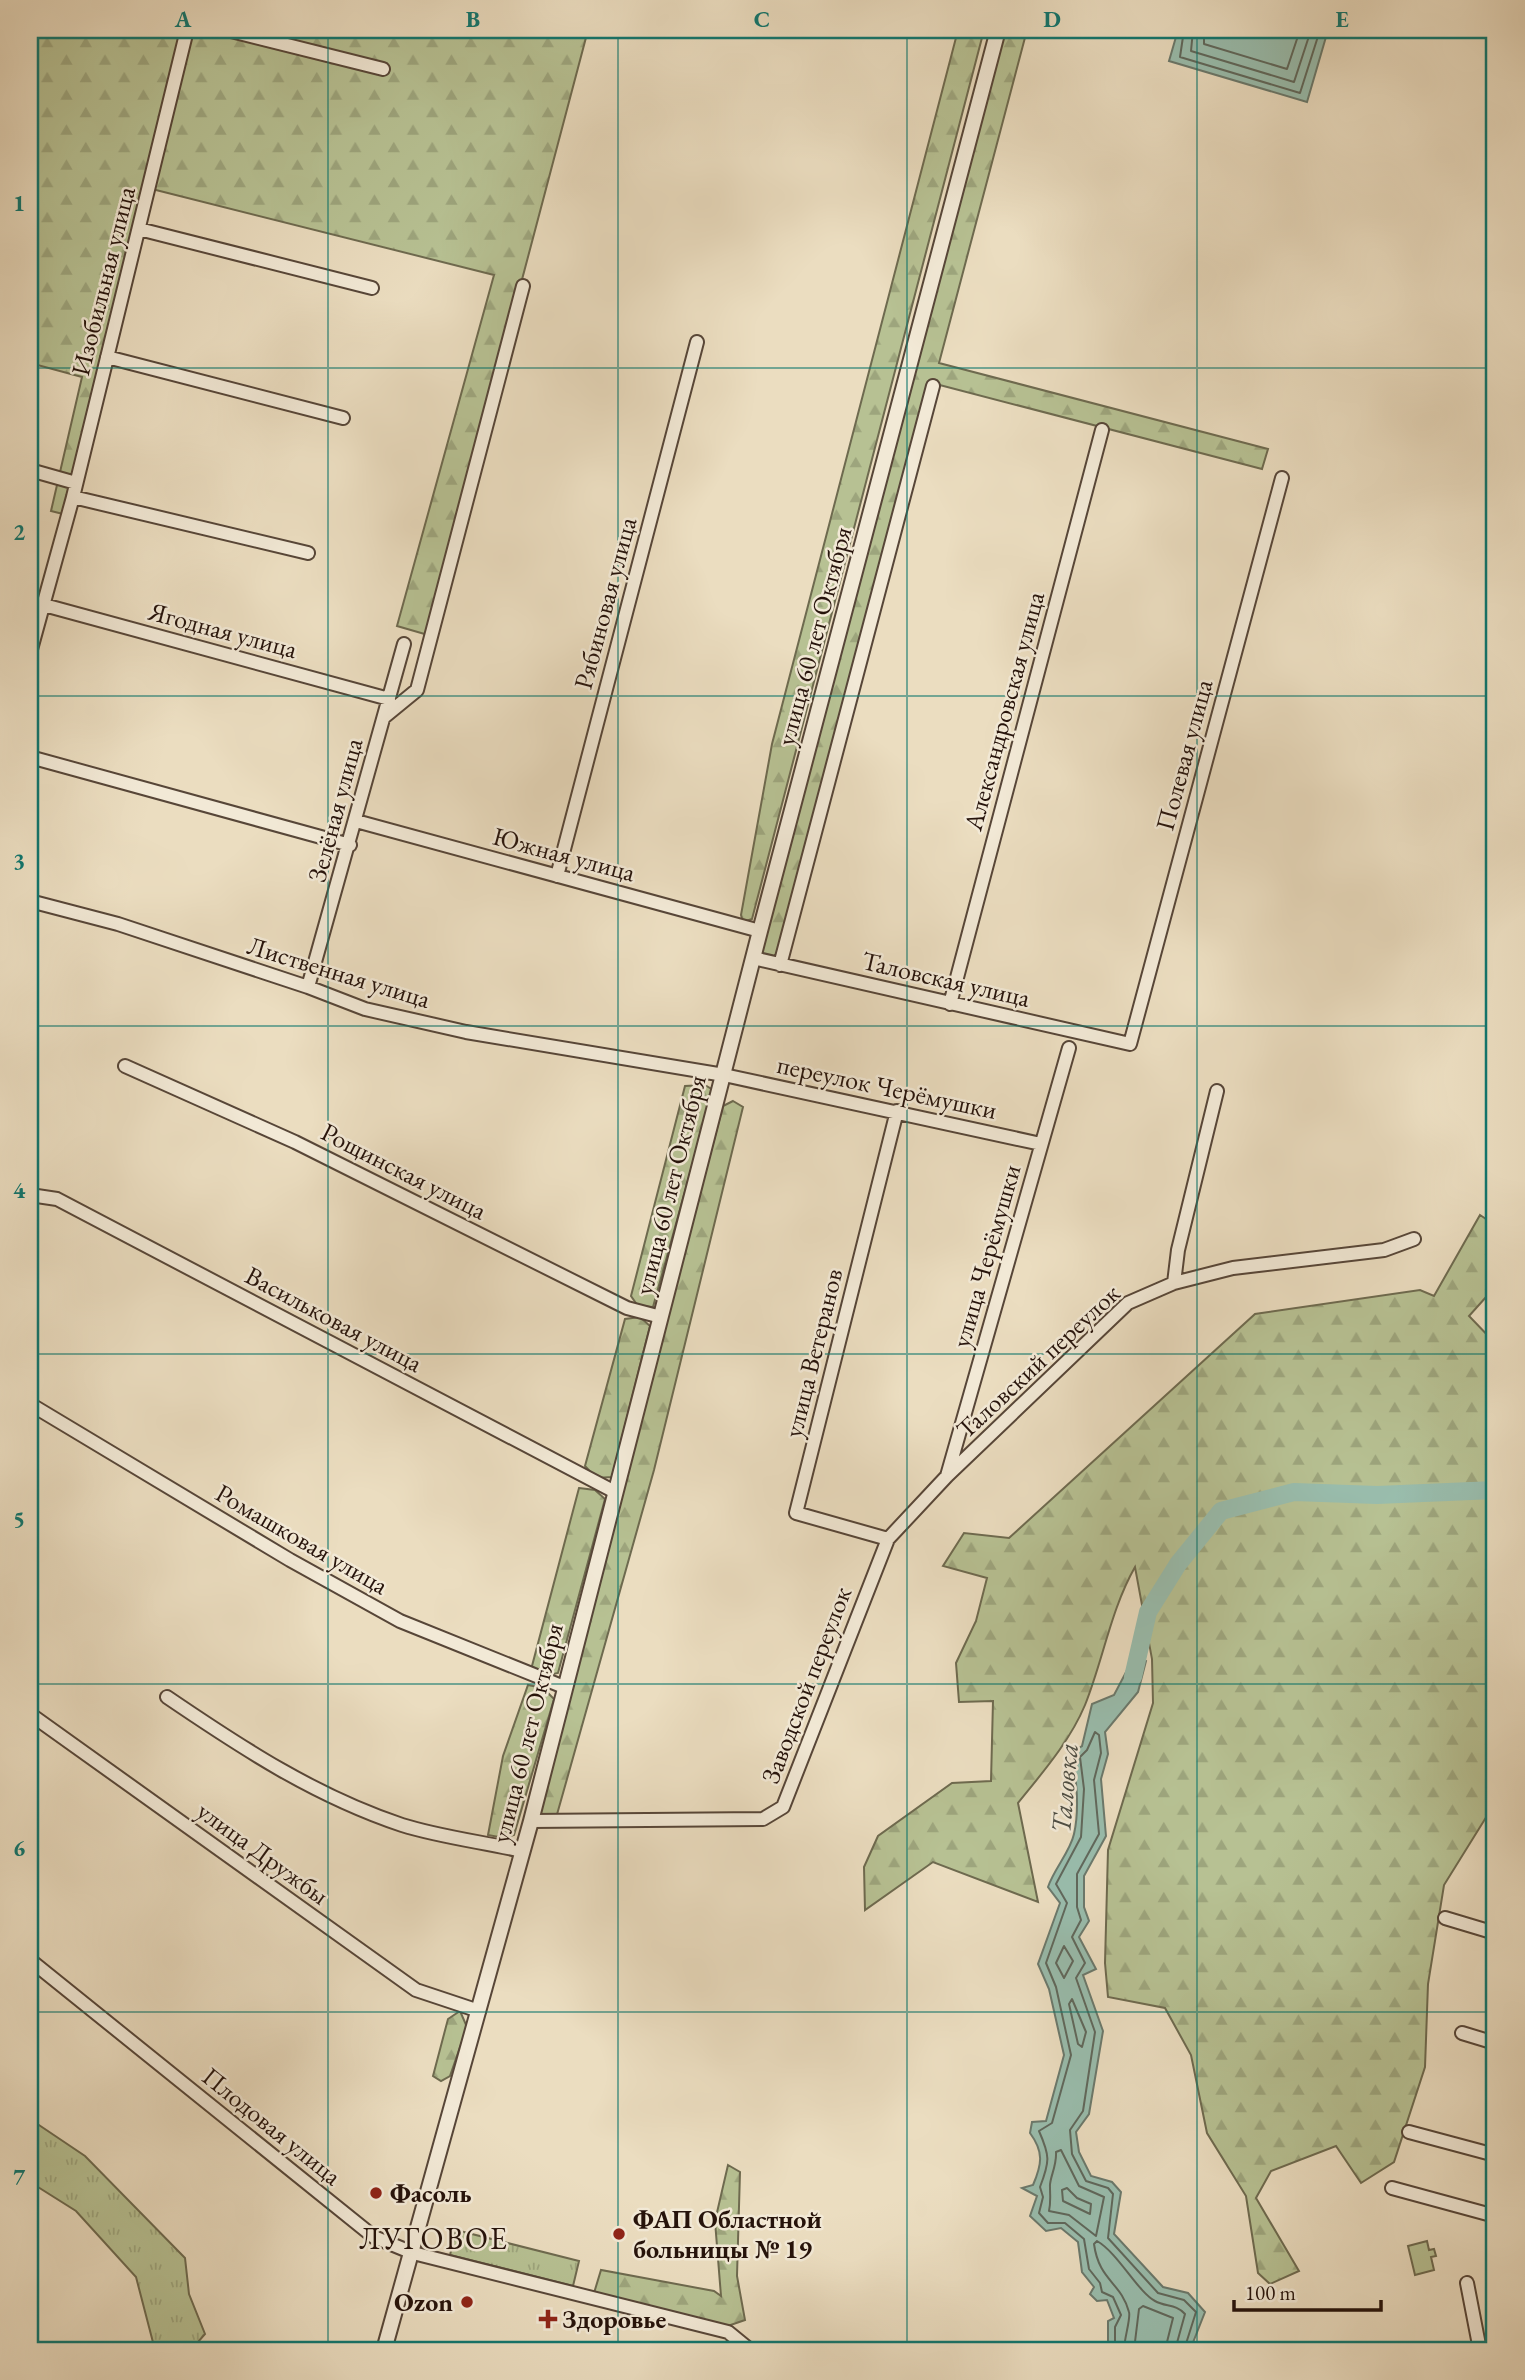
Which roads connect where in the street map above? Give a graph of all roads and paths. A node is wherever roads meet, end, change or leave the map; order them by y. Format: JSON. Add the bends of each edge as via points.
{"nodes":[{"id":1,"x":187,"y":30,"type":"edge"},
{"id":2,"x":227,"y":30,"type":"edge"},
{"id":3,"x":998,"y":30,"type":"edge"},
{"id":4,"x":383,"y":69,"type":"dead end"},
{"id":5,"x":139,"y":229,"type":"junction"},
{"id":6,"x":523,"y":286,"type":"dead end"},
{"id":7,"x":372,"y":288,"type":"dead end"},
{"id":8,"x":697,"y":342,"type":"dead end"},
{"id":9,"x":107,"y":357,"type":"junction"},
{"id":10,"x":933,"y":386,"type":"dead end"},
{"id":11,"x":343,"y":418,"type":"dead end"},
{"id":12,"x":1102,"y":430,"type":"dead end"},
{"id":13,"x":30,"y":470,"type":"edge"},
{"id":14,"x":1282,"y":478,"type":"dead end"},
{"id":15,"x":76,"y":483,"type":"junction"},
{"id":16,"x":73,"y":496,"type":"junction"},
{"id":17,"x":308,"y":553,"type":"dead end"},
{"id":18,"x":44,"y":605,"type":"junction"},
{"id":19,"x":404,"y":644,"type":"dead end"},
{"id":20,"x":30,"y":653,"type":"edge"},
{"id":21,"x":389,"y":699,"type":"junction"},
{"id":22,"x":384,"y":717,"type":"junction"},
{"id":23,"x":30,"y":757,"type":"edge"},
{"id":24,"x":356,"y":821,"type":"junction"},
{"id":25,"x":350,"y":845,"type":"junction"},
{"id":26,"x":556,"y":876,"type":"junction"},
{"id":27,"x":30,"y":901,"type":"edge"},
{"id":28,"x":760,"y":931,"type":"junction"},
{"id":29,"x":753,"y":958,"type":"junction"},
{"id":30,"x":780,"y":965,"type":"junction"},
{"id":31,"x":308,"y":987,"type":"junction"},
{"id":32,"x":950,"y":1004,"type":"junction"},
{"id":33,"x":1130,"y":1044,"type":"joint"},
{"id":34,"x":1069,"y":1048,"type":"dead end"},
{"id":35,"x":125,"y":1066,"type":"dead end"},
{"id":36,"x":724,"y":1075,"type":"junction"},
{"id":37,"x":1217,"y":1091,"type":"dead end"},
{"id":38,"x":897,"y":1111,"type":"junction"},
{"id":39,"x":1041,"y":1144,"type":"junction"},
{"id":40,"x":30,"y":1200,"type":"edge"},
{"id":41,"x":1414,"y":1239,"type":"dead end"},
{"id":42,"x":1174,"y":1283,"type":"junction"},
{"id":43,"x":662,"y":1317,"type":"junction"},
{"id":44,"x":30,"y":1404,"type":"edge"},
{"id":45,"x":947,"y":1476,"type":"junction"},
{"id":46,"x":615,"y":1492,"type":"junction"},
{"id":47,"x":888,"y":1539,"type":"junction"},
{"id":48,"x":565,"y":1687,"type":"junction"},
{"id":49,"x":167,"y":1697,"type":"dead end"},
{"id":50,"x":30,"y":1714,"type":"edge"},
{"id":51,"x":531,"y":1821,"type":"junction"},
{"id":52,"x":522,"y":1851,"type":"junction"},
{"id":53,"x":1445,"y":1919,"type":"dead end"},
{"id":54,"x":1495,"y":1933,"type":"edge"},
{"id":55,"x":30,"y":1960,"type":"edge"},
{"id":56,"x":479,"y":2011,"type":"junction"},
{"id":57,"x":1462,"y":2033,"type":"dead end"},
{"id":58,"x":1495,"y":2043,"type":"edge"},
{"id":59,"x":1409,"y":2132,"type":"dead end"},
{"id":60,"x":1495,"y":2155,"type":"edge"},
{"id":61,"x":1392,"y":2188,"type":"dead end"},
{"id":62,"x":1495,"y":2216,"type":"edge"},
{"id":63,"x":413,"y":2253,"type":"junction"},
{"id":64,"x":1467,"y":2283,"type":"dead end"},
{"id":65,"x":746,"y":2348,"type":"edge"},
{"id":66,"x":384,"y":2350,"type":"edge"},
{"id":67,"x":1480,"y":2350,"type":"edge"}],
"edges":[{"from":1,"to":5,"type":"street","name":"Изобильная улица"},
{"from":2,"to":4,"type":"street"},
{"from":3,"to":28,"type":"street","name":"улица 60 лет Октября"},
{"from":5,"to":7,"type":"street"},
{"from":5,"to":9,"type":"street","name":"Изобильная улица"},
{"from":6,"to":22,"type":"street","via":[[417,690]]},
{"from":8,"to":26,"type":"street","name":"Рябиновая улица"},
{"from":9,"to":11,"type":"street"},
{"from":9,"to":15,"type":"street","name":"Изобильная улица"},
{"from":10,"to":30,"type":"street"},
{"from":12,"to":32,"type":"street","name":"Александровская улица"},
{"from":13,"to":15,"type":"street"},
{"from":14,"to":33,"type":"street","name":"Полевая улица"},
{"from":15,"to":16,"type":"street","name":"Изобильная улица"},
{"from":16,"to":17,"type":"street"},
{"from":16,"to":18,"type":"street","name":"Изобильная улица"},
{"from":18,"to":20,"type":"street","name":"Изобильная улица"},
{"from":18,"to":21,"type":"street","name":"Ягодная улица"},
{"from":19,"to":21,"type":"street","name":"Зелёная улица"},
{"from":21,"to":22,"type":"street","name":"Зелёная улица"},
{"from":22,"to":24,"type":"street","name":"Зелёная улица"},
{"from":23,"to":25,"type":"street"},
{"from":24,"to":25,"type":"street","name":"Зелёная улица"},
{"from":24,"to":26,"type":"street","name":"Южная улица"},
{"from":25,"to":31,"type":"street","name":"Зелёная улица"},
{"from":26,"to":28,"type":"street","name":"Южная улица"},
{"from":27,"to":31,"type":"street","name":"Лиственная улица","via":[[118,924]]},
{"from":28,"to":29,"type":"street","name":"улица 60 лет Октября"},
{"from":29,"to":30,"type":"street","name":"Таловская улица"},
{"from":29,"to":36,"type":"street","name":"улица 60 лет Октября"},
{"from":30,"to":32,"type":"street","name":"Таловская улица"},
{"from":31,"to":36,"type":"street","name":"Лиственная улица","via":[[365,1009],[466,1032]]},
{"from":32,"to":33,"type":"street","name":"Таловская улица"},
{"from":34,"to":39,"type":"street","name":"улица Черёмушки"},
{"from":35,"to":43,"type":"street","name":"Рощинская улица","via":[[295,1142],[627,1308]]},
{"from":36,"to":38,"type":"street","name":"переулок Черёмушки"},
{"from":36,"to":43,"type":"street","name":"улица 60 лет Октября"},
{"from":37,"to":42,"type":"street"},
{"from":38,"to":39,"type":"street","name":"переулок Черёмушки"},
{"from":38,"to":47,"type":"street","name":"улица Ветеранов","via":[[796,1513]]},
{"from":39,"to":45,"type":"street","name":"улица Черёмушки"},
{"from":40,"to":46,"type":"street","name":"Васильковая улица","via":[[37,1196],[57,1199]]},
{"from":41,"to":42,"type":"street","name":"Таловский переулок","via":[[1384,1250],[1233,1268]]},
{"from":42,"to":45,"type":"street","name":"Таловский переулок","via":[[1128,1303]]},
{"from":43,"to":46,"type":"street","name":"улица 60 лет Октября"},
{"from":44,"to":48,"type":"street","name":"Ромашковая улица","via":[[400,1621]]},
{"from":45,"to":47,"type":"street","name":"Таловский переулок"},
{"from":46,"to":48,"type":"street","name":"улица 60 лет Октября"},
{"from":47,"to":51,"type":"street","name":"Заводской переулок","via":[[783,1807],[763,1819]]},
{"from":48,"to":51,"type":"street","name":"улица 60 лет Октября"},
{"from":49,"to":52,"type":"street","via":[[262,1761],[328,1794],[403,1825]]},
{"from":50,"to":56,"type":"street","name":"улица Дружбы","via":[[416,1990]]},
{"from":51,"to":52,"type":"street","name":"улица 60 лет Октября"},
{"from":52,"to":56,"type":"street","name":"улица 60 лет Октября"},
{"from":53,"to":54,"type":"street"},
{"from":55,"to":63,"type":"street","name":"Плодовая улица","via":[[374,2238]]},
{"from":56,"to":63,"type":"street","name":"улица 60 лет Октября"},
{"from":57,"to":58,"type":"street"},
{"from":59,"to":60,"type":"street"},
{"from":61,"to":62,"type":"street"},
{"from":63,"to":65,"type":"street","name":"Плодовая улица","via":[[728,2332]]},
{"from":63,"to":66,"type":"street","name":"улица 60 лет Октября"},
{"from":64,"to":67,"type":"street"}]}
